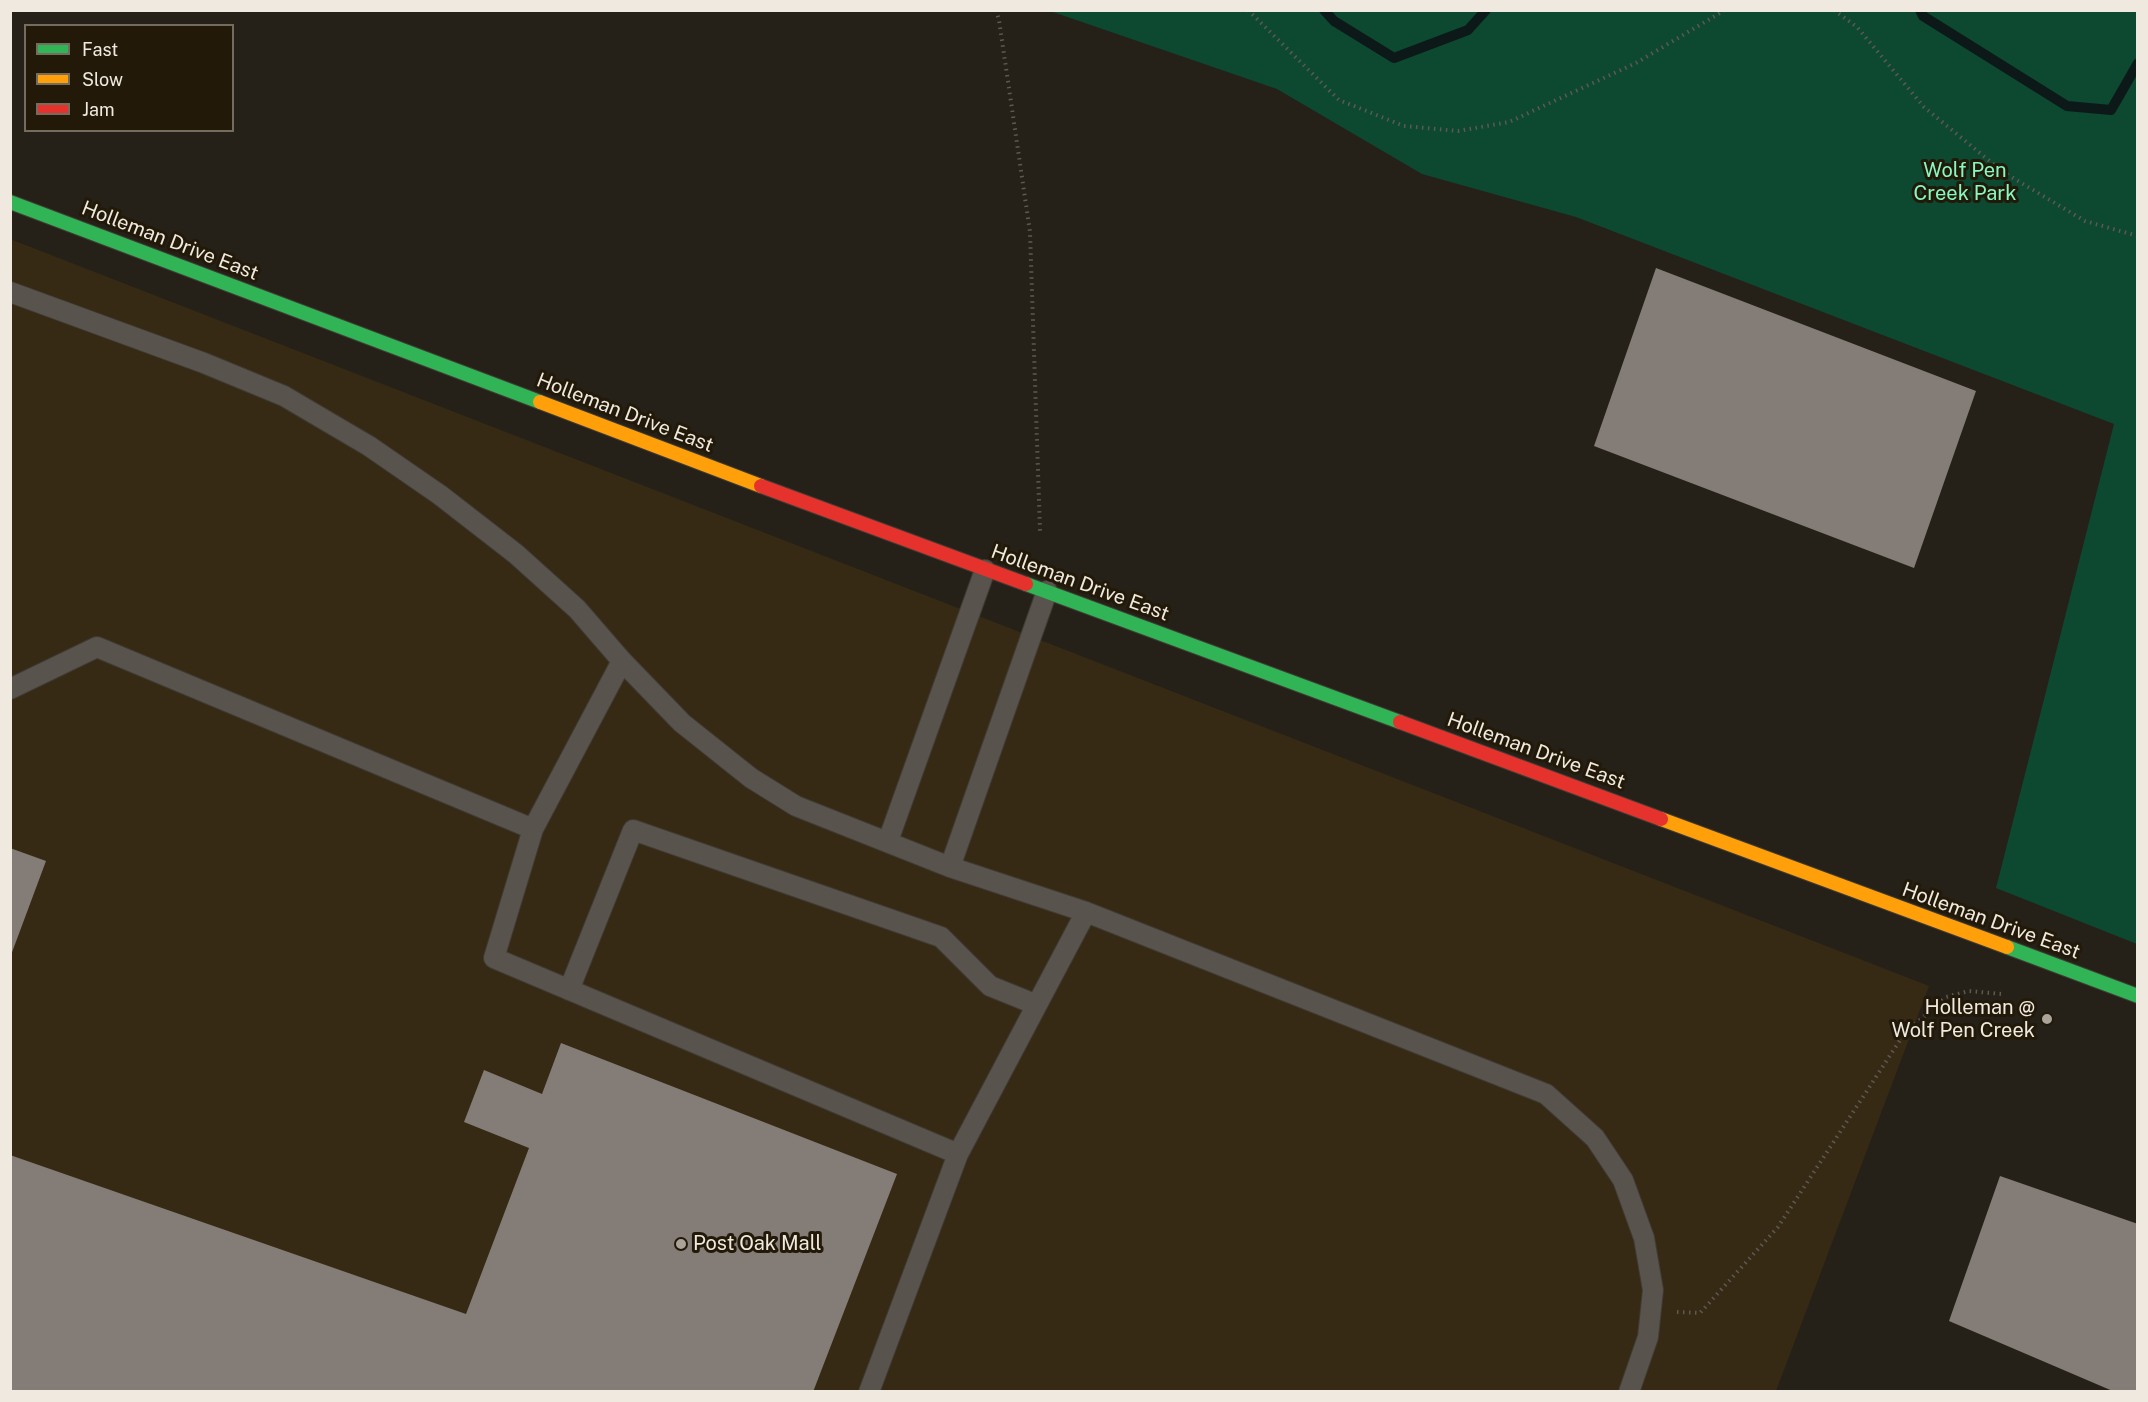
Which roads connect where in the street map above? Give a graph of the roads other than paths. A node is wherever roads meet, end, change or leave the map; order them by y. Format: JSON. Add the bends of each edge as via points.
{"nodes":[{"id":1,"x":10,"y":202,"type":"edge"},
{"id":2,"x":10,"y":292,"type":"edge"},
{"id":3,"x":985,"y":570,"type":"junction"},
{"id":4,"x":1047,"y":591,"type":"junction"},
{"id":5,"x":622,"y":661,"type":"junction"},
{"id":6,"x":10,"y":688,"type":"edge"},
{"id":7,"x":533,"y":829,"type":"junction"},
{"id":8,"x":888,"y":841,"type":"junction"},
{"id":9,"x":950,"y":867,"type":"junction"},
{"id":10,"x":1086,"y":912,"type":"junction"},
{"id":11,"x":569,"y":990,"type":"junction"},
{"id":12,"x":2138,"y":996,"type":"edge"},
{"id":13,"x":1037,"y":1005,"type":"junction"},
{"id":14,"x":958,"y":1154,"type":"junction"},
{"id":15,"x":869,"y":1392,"type":"edge"},
{"id":16,"x":1629,"y":1392,"type":"edge"}],
"edges":[{"from":1,"to":3,"type":"street","name":"Holleman Drive East"},
{"from":2,"to":5,"type":"lane","via":[[284,396],[360,441],[440,495],[516,554],[577,609]]},
{"from":3,"to":4,"type":"street","name":"Holleman Drive East"},
{"from":3,"to":8,"type":"lane"},
{"from":4,"to":9,"type":"lane"},
{"from":4,"to":12,"type":"street","name":"Holleman Drive East"},
{"from":5,"to":7,"type":"lane"},
{"from":5,"to":8,"type":"lane","via":[[682,723],[751,778],[796,806]]},
{"from":6,"to":7,"type":"lane","via":[[97,647]]},
{"from":7,"to":11,"type":"lane","via":[[494,958]]},
{"from":8,"to":9,"type":"lane"},
{"from":9,"to":10,"type":"lane"},
{"from":10,"to":13,"type":"lane"},
{"from":10,"to":16,"type":"lane","via":[[1546,1094],[1594,1138],[1623,1180],[1644,1238],[1653,1290],[1651,1311],[1648,1337]]},
{"from":11,"to":13,"type":"lane","via":[[633,830],[941,937],[990,986]]},
{"from":11,"to":14,"type":"lane"},
{"from":13,"to":14,"type":"lane"},
{"from":14,"to":15,"type":"lane"}]}
